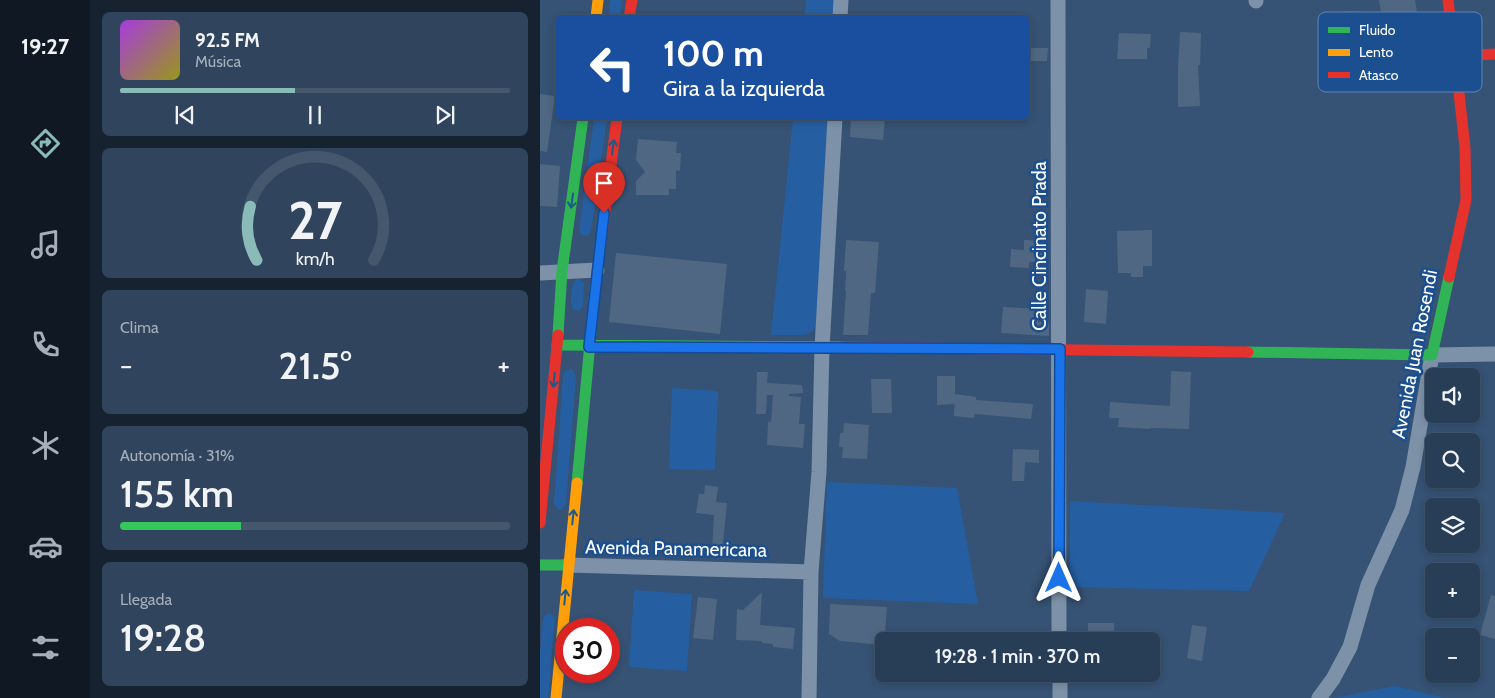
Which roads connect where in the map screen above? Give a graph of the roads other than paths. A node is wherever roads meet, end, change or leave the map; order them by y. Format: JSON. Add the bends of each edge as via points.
{"nodes":[{"id":1,"x":598,"y":0,"type":"edge"},
{"id":2,"x":632,"y":0,"type":"edge"},
{"id":3,"x":841,"y":0,"type":"edge"},
{"id":4,"x":1058,"y":0,"type":"edge"},
{"id":5,"x":596,"y":15,"type":"edge"},
{"id":6,"x":630,"y":15,"type":"edge"},
{"id":7,"x":840,"y":15,"type":"edge"},
{"id":8,"x":1495,"y":54,"type":"edge"},
{"id":9,"x":1482,"y":55,"type":"edge"},
{"id":10,"x":1460,"y":92,"type":"edge"},
{"id":11,"x":582,"y":120,"type":"edge"},
{"id":12,"x":617,"y":120,"type":"edge"},
{"id":13,"x":834,"y":120,"type":"edge"},
{"id":14,"x":597,"y":270,"type":"junction"},
{"id":15,"x":562,"y":271,"type":"junction"},
{"id":16,"x":540,"y":273,"type":"edge"},
{"id":17,"x":557,"y":345,"type":"junction"},
{"id":18,"x":589,"y":347,"type":"junction"},
{"id":19,"x":822,"y":348,"type":"junction"},
{"id":20,"x":1060,"y":349,"type":"junction"},
{"id":21,"x":1495,"y":354,"type":"edge"},
{"id":22,"x":1432,"y":355,"type":"junction"},
{"id":23,"x":540,"y":522,"type":"edge"},
{"id":24,"x":540,"y":564,"type":"edge"},
{"id":25,"x":568,"y":565,"type":"junction"},
{"id":26,"x":812,"y":572,"type":"junction"},
{"id":27,"x":1059,"y":632,"type":"edge"},
{"id":28,"x":1060,"y":682,"type":"edge"},
{"id":29,"x":556,"y":698,"type":"edge"},
{"id":30,"x":808,"y":698,"type":"edge"},
{"id":31,"x":1060,"y":698,"type":"edge"},
{"id":32,"x":1319,"y":698,"type":"edge"}],
"edges":[{"from":1,"to":5,"type":"main road"},
{"from":2,"to":6,"type":"main road"},
{"from":3,"to":7,"type":"street"},
{"from":4,"to":20,"type":"street","name":"Calle Cincinato Prada"},
{"from":8,"to":9,"type":"main road"},
{"from":10,"to":22,"type":"main road","name":"Avenida Juan Rosendi","via":[[1466,200]]},
{"from":11,"to":15,"type":"main road","one_way":true},
{"from":14,"to":12,"type":"main road","one_way":true},
{"from":13,"to":19,"type":"street"},
{"from":14,"to":15,"type":"street"},
{"from":14,"to":18,"type":"main road"},
{"from":15,"to":16,"type":"street"},
{"from":15,"to":17,"type":"main road"},
{"from":17,"to":18,"type":"main road"},
{"from":17,"to":23,"type":"main road","one_way":true},
{"from":18,"to":19,"type":"main road"},
{"from":25,"to":18,"type":"main road","one_way":true},
{"from":19,"to":20,"type":"main road"},
{"from":19,"to":26,"type":"street","via":[[819,472]]},
{"from":20,"to":22,"type":"main road"},
{"from":20,"to":27,"type":"street","name":"Calle Cincinato Prada"},
{"from":21,"to":22,"type":"street"},
{"from":22,"to":32,"type":"street","name":"Avenida Juan Rosendi","via":[[1413,467],[1402,510],[1368,585],[1350,647],[1333,680]]},
{"from":24,"to":25,"type":"main road","name":"Avenida Panamericana"},
{"from":25,"to":26,"type":"street","name":"Avenida Panamericana"},
{"from":29,"to":25,"type":"main road","one_way":true},
{"from":26,"to":30,"type":"street"},
{"from":28,"to":31,"type":"street"}]}
